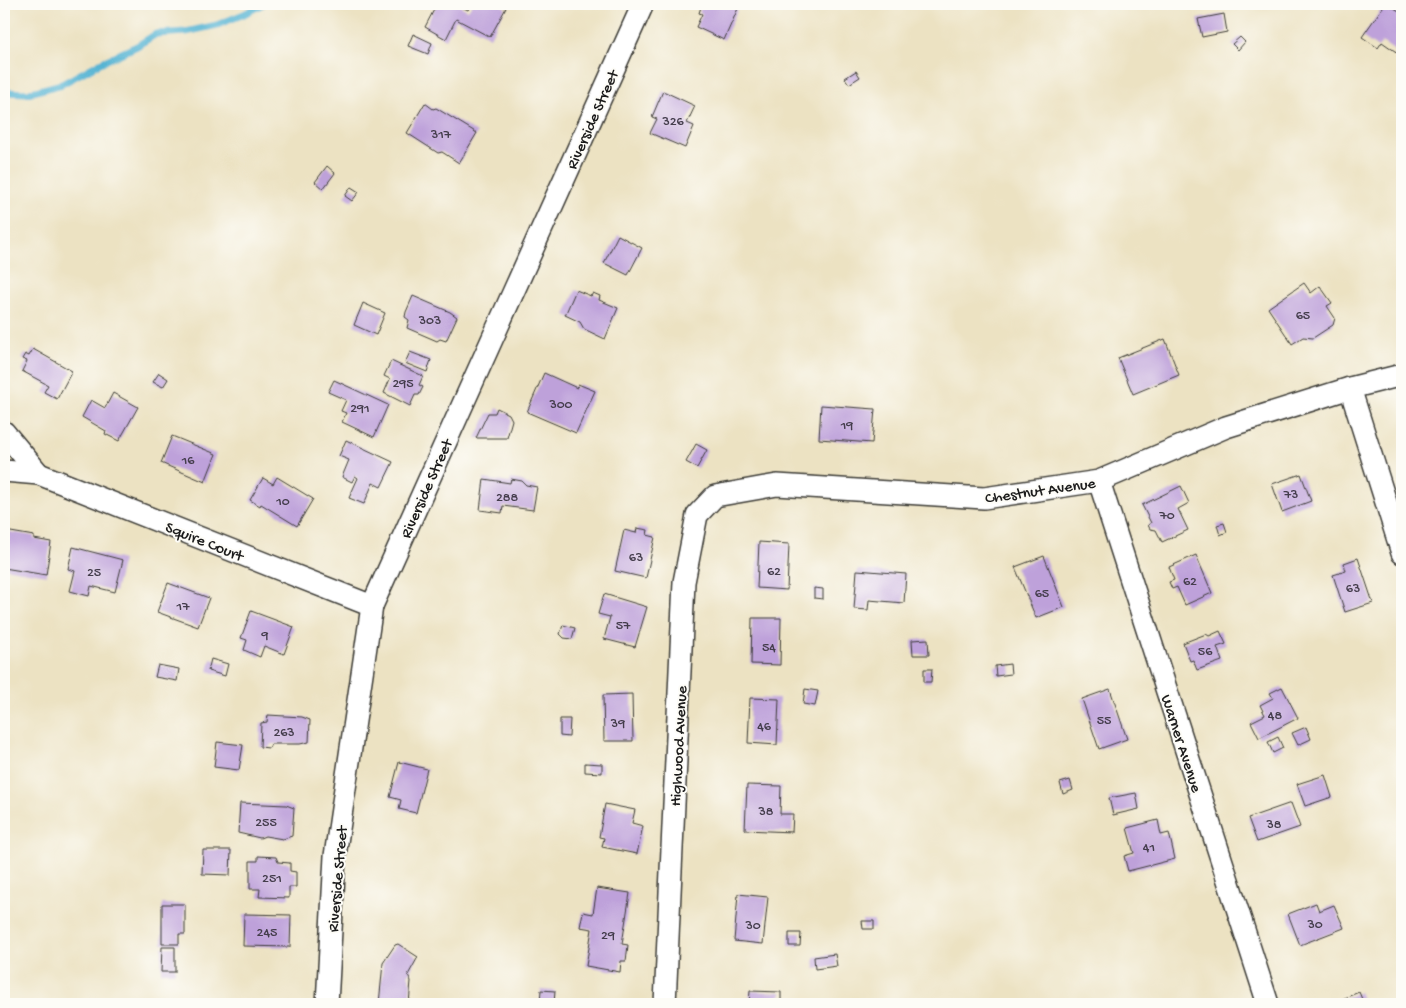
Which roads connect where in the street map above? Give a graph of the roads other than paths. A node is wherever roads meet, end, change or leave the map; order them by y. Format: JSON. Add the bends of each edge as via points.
{"nodes":[{"id":1,"x":640,"y":5,"type":"edge"},
{"id":2,"x":1402,"y":375,"type":"edge"},
{"id":3,"x":1350,"y":388,"type":"junction"},
{"id":4,"x":4,"y":432,"type":"edge"},
{"id":5,"x":4,"y":471,"type":"edge"},
{"id":6,"x":38,"y":474,"type":"junction"},
{"id":7,"x":1099,"y":481,"type":"junction"},
{"id":8,"x":715,"y":496,"type":"joint"},
{"id":9,"x":1402,"y":553,"type":"edge"},
{"id":10,"x":372,"y":606,"type":"junction"},
{"id":11,"x":327,"y":1004,"type":"edge"},
{"id":12,"x":665,"y":1004,"type":"edge"},
{"id":13,"x":1268,"y":1004,"type":"edge"}],
"edges":[{"from":1,"to":10,"type":"street","name":"Riverside Street"},
{"from":2,"to":3,"type":"street","name":"Chestnut Avenue"},
{"from":3,"to":7,"type":"street","name":"Chestnut Avenue","via":[[1226,427]]},
{"from":3,"to":9,"type":"street"},
{"from":4,"to":6,"type":"street","name":"Squire Court"},
{"from":5,"to":6,"type":"street","name":"Squire Court"},
{"from":6,"to":10,"type":"street","name":"Squire Court"},
{"from":7,"to":8,"type":"street","name":"Chestnut Avenue","via":[[984,498],[777,485]]},
{"from":7,"to":13,"type":"street","name":"Warner Avenue"},
{"from":8,"to":12,"type":"street","name":"Highwood Avenue","via":[[697,515],[684,582]]},
{"from":10,"to":11,"type":"street","name":"Riverside Street","via":[[335,856]]}]}
